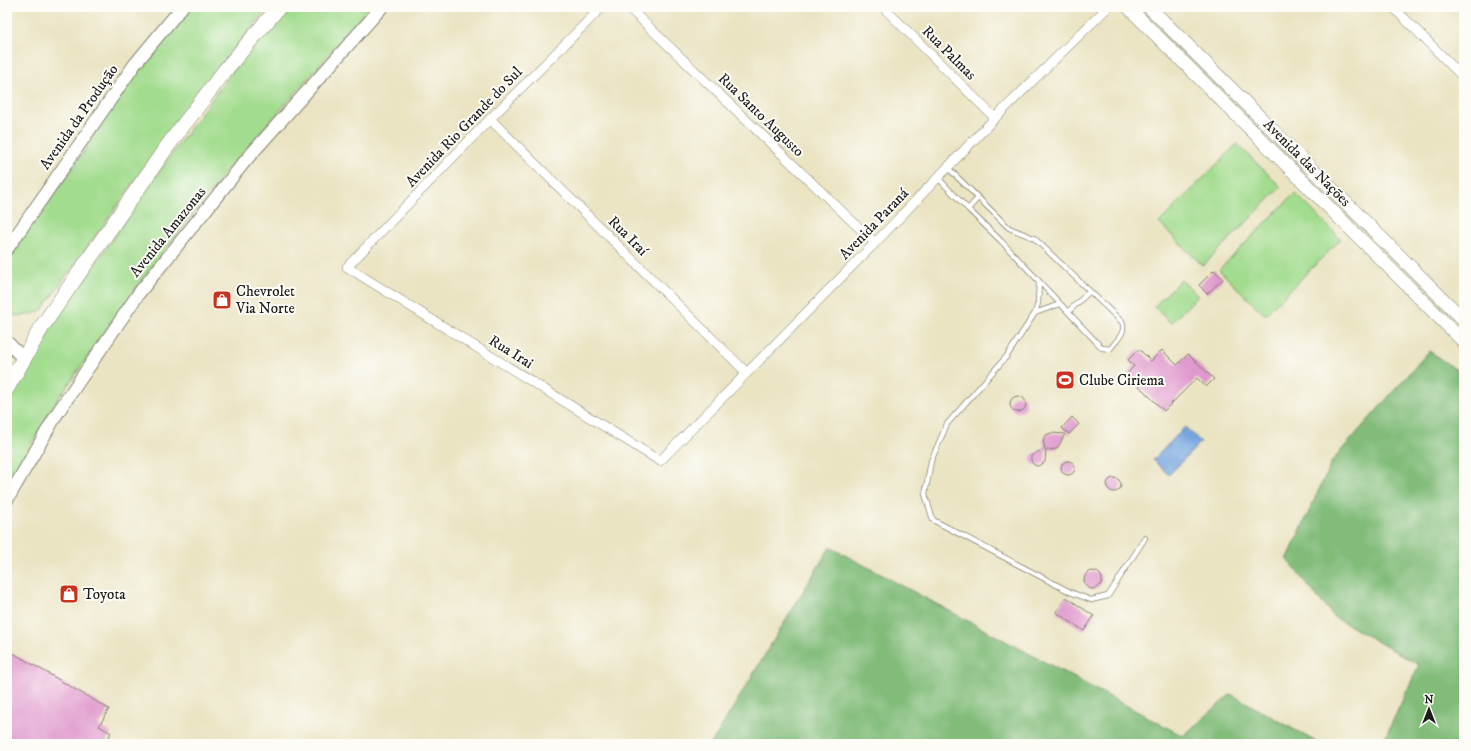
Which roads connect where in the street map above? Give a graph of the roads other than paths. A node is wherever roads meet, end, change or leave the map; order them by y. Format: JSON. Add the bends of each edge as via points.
{"nodes":[{"id":1,"x":182,"y":7,"type":"edge"},
{"id":2,"x":279,"y":7,"type":"edge"},
{"id":3,"x":382,"y":7,"type":"edge"},
{"id":4,"x":602,"y":7,"type":"edge"},
{"id":5,"x":628,"y":7,"type":"edge"},
{"id":6,"x":883,"y":7,"type":"edge"},
{"id":7,"x":1108,"y":7,"type":"edge"},
{"id":8,"x":1128,"y":7,"type":"edge"},
{"id":9,"x":1149,"y":7,"type":"edge"},
{"id":10,"x":1393,"y":7,"type":"edge"},
{"id":11,"x":1464,"y":78,"type":"edge"},
{"id":12,"x":995,"y":118,"type":"junction"},
{"id":13,"x":490,"y":119,"type":"junction"},
{"id":14,"x":948,"y":168,"type":"junction"},
{"id":15,"x":938,"y":178,"type":"junction"},
{"id":16,"x":978,"y":198,"type":"junction"},
{"id":17,"x":968,"y":209,"type":"junction"},
{"id":18,"x":875,"y":243,"type":"junction"},
{"id":19,"x":7,"y":249,"type":"edge"},
{"id":20,"x":347,"y":267,"type":"joint"},
{"id":21,"x":1039,"y":282,"type":"junction"},
{"id":22,"x":1090,"y":291,"type":"junction"},
{"id":23,"x":1060,"y":304,"type":"junction"},
{"id":24,"x":1068,"y":312,"type":"junction"},
{"id":25,"x":1035,"y":313,"type":"junction"},
{"id":26,"x":1464,"y":320,"type":"edge"},
{"id":27,"x":7,"y":342,"type":"edge"},
{"id":28,"x":1464,"y":342,"type":"edge"},
{"id":29,"x":23,"y":358,"type":"junction"},
{"id":30,"x":747,"y":373,"type":"junction"},
{"id":31,"x":7,"y":388,"type":"edge"},
{"id":32,"x":660,"y":461,"type":"joint"},
{"id":33,"x":7,"y":500,"type":"edge"},
{"id":34,"x":1145,"y":538,"type":"dead end"}],
"edges":[{"from":1,"to":19,"type":"street","name":"Avenida da Produção","via":[[135,64]]},
{"from":2,"to":29,"type":"highway","via":[[226,68],[166,148],[43,325]]},
{"from":3,"to":33,"type":"street","name":"Avenida Amazonas","via":[[250,155],[139,293],[58,412]]},
{"from":4,"to":13,"type":"street","name":"Avenida Rio Grande do Sul"},
{"from":5,"to":18,"type":"street","name":"Rua Santo Augusto"},
{"from":6,"to":12,"type":"street","name":"Rua Palmas"},
{"from":7,"to":12,"type":"street","name":"Avenida Paraná"},
{"from":8,"to":28,"type":"main road","name":"Avenida das Nações"},
{"from":9,"to":26,"type":"main road","name":"Avenida das Nações"},
{"from":10,"to":11,"type":"street"},
{"from":12,"to":14,"type":"street","name":"Avenida Paraná"},
{"from":13,"to":20,"type":"street","name":"Avenida Rio Grande do Sul"},
{"from":13,"to":30,"type":"street","name":"Rua Iraí"},
{"from":14,"to":15,"type":"street","name":"Avenida Paraná"},
{"from":14,"to":16,"type":"lane"},
{"from":15,"to":17,"type":"lane"},
{"from":15,"to":18,"type":"street","name":"Avenida Paraná"},
{"from":16,"to":17,"type":"lane"},
{"from":16,"to":22,"type":"lane","via":[[1010,228],[1034,238]]},
{"from":17,"to":21,"type":"lane","via":[[1001,240]]},
{"from":18,"to":30,"type":"street","name":"Avenida Paraná"},
{"from":20,"to":32,"type":"street","name":"Rua Irai"},
{"from":21,"to":23,"type":"lane"},
{"from":21,"to":25,"type":"lane"},
{"from":22,"to":24,"type":"lane"},
{"from":22,"to":24,"type":"lane","via":[[1124,325],[1123,331],[1110,349],[1102,348]]},
{"from":23,"to":24,"type":"lane"},
{"from":23,"to":25,"type":"lane"},
{"from":25,"to":34,"type":"lane","via":[[1007,356],[947,424],[931,461],[925,494],[933,520],[1070,592],[1091,600],[1108,596]]},
{"from":27,"to":29,"type":"street"},
{"from":29,"to":31,"type":"highway"},
{"from":30,"to":32,"type":"street","name":"Avenida Paraná"}]}
